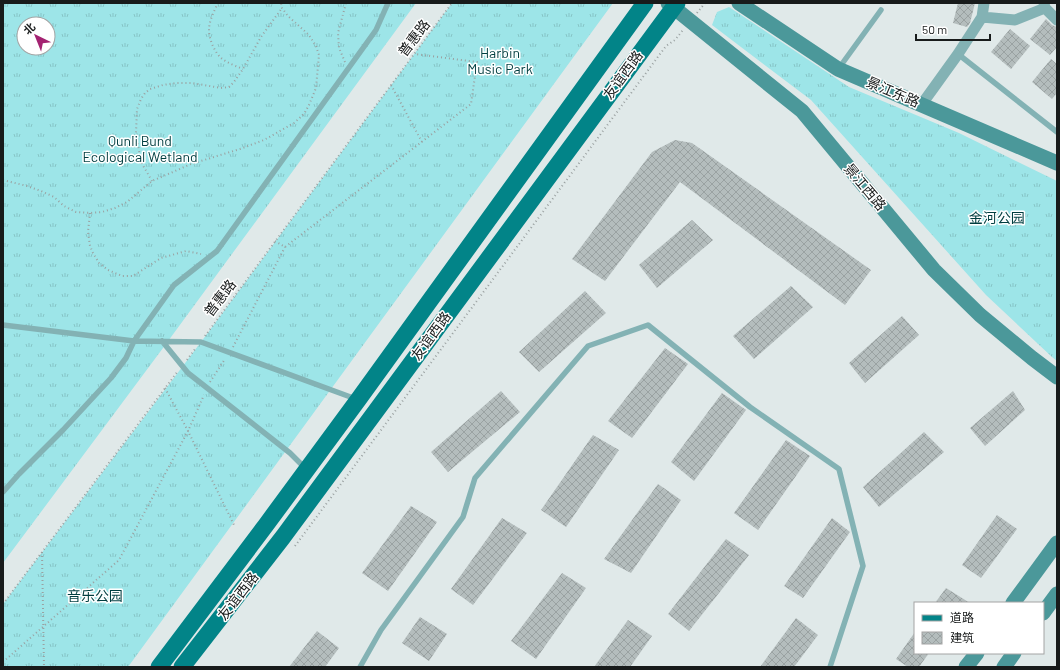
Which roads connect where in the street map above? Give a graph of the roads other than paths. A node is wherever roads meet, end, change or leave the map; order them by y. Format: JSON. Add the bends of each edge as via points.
{"nodes":[{"id":1,"x":388,"y":3,"type":"edge"},
{"id":2,"x":645,"y":3,"type":"edge"},
{"id":3,"x":739,"y":3,"type":"edge"},
{"id":4,"x":984,"y":3,"type":"edge"},
{"id":5,"x":673,"y":4,"type":"edge"},
{"id":6,"x":1045,"y":6,"type":"edge"},
{"id":7,"x":881,"y":10,"type":"dead end"},
{"id":8,"x":982,"y":17,"type":"junction"},
{"id":9,"x":1057,"y":20,"type":"edge"},
{"id":10,"x":958,"y":54,"type":"junction"},
{"id":11,"x":838,"y":69,"type":"junction"},
{"id":12,"x":922,"y":104,"type":"junction"},
{"id":13,"x":1057,"y":132,"type":"edge"},
{"id":14,"x":1057,"y":163,"type":"edge"},
{"id":15,"x":3,"y":326,"type":"edge"},
{"id":16,"x":134,"y":341,"type":"junction"},
{"id":17,"x":162,"y":341,"type":"junction"},
{"id":18,"x":1057,"y":377,"type":"edge"},
{"id":19,"x":358,"y":400,"type":"junction"},
{"id":20,"x":307,"y":469,"type":"junction"},
{"id":21,"x":3,"y":492,"type":"edge"},
{"id":22,"x":1057,"y":543,"type":"edge"},
{"id":23,"x":1057,"y":594,"type":"edge"},
{"id":24,"x":1014,"y":602,"type":"edge"},
{"id":25,"x":1044,"y":612,"type":"edge"},
{"id":26,"x":976,"y":654,"type":"edge"},
{"id":27,"x":1013,"y":654,"type":"edge"},
{"id":28,"x":159,"y":667,"type":"edge"},
{"id":29,"x":182,"y":667,"type":"edge"},
{"id":30,"x":360,"y":667,"type":"edge"},
{"id":31,"x":830,"y":667,"type":"edge"},
{"id":32,"x":966,"y":667,"type":"edge"},
{"id":33,"x":1004,"y":667,"type":"edge"}],
"edges":[{"from":1,"to":16,"type":"lane","via":[[376,30],[217,251],[174,285]]},
{"from":2,"to":19,"type":"main road","name":"友谊西路"},
{"from":3,"to":11,"type":"main road","name":"景江东路"},
{"from":4,"to":8,"type":"street"},
{"from":5,"to":18,"type":"main road","name":"景江西路","via":[[802,111],[934,270],[980,315]]},
{"from":5,"to":29,"type":"main road","name":"友谊西路","via":[[283,538]]},
{"from":6,"to":8,"type":"street","via":[[1015,20]]},
{"from":6,"to":9,"type":"street"},
{"from":7,"to":11,"type":"lane"},
{"from":8,"to":10,"type":"street"},
{"from":10,"to":12,"type":"street"},
{"from":10,"to":13,"type":"lane"},
{"from":11,"to":12,"type":"main road","name":"景江东路"},
{"from":12,"to":14,"type":"main road","name":"景江东路"},
{"from":15,"to":16,"type":"lane"},
{"from":16,"to":17,"type":"lane"},
{"from":16,"to":21,"type":"lane","via":[[126,358],[111,378]]},
{"from":17,"to":19,"type":"lane","via":[[201,342]]},
{"from":17,"to":20,"type":"lane","via":[[188,373]]},
{"from":19,"to":20,"type":"main road","name":"友谊西路"},
{"from":20,"to":28,"type":"main road","name":"友谊西路"},
{"from":22,"to":24,"type":"main road"},
{"from":23,"to":25,"type":"main road"},
{"from":26,"to":32,"type":"main road"},
{"from":27,"to":33,"type":"main road"},
{"from":30,"to":31,"type":"lane","via":[[381,630],[462,517],[475,478],[480,472],[588,346],[648,325],[750,407],[839,469],[863,566]]}]}
